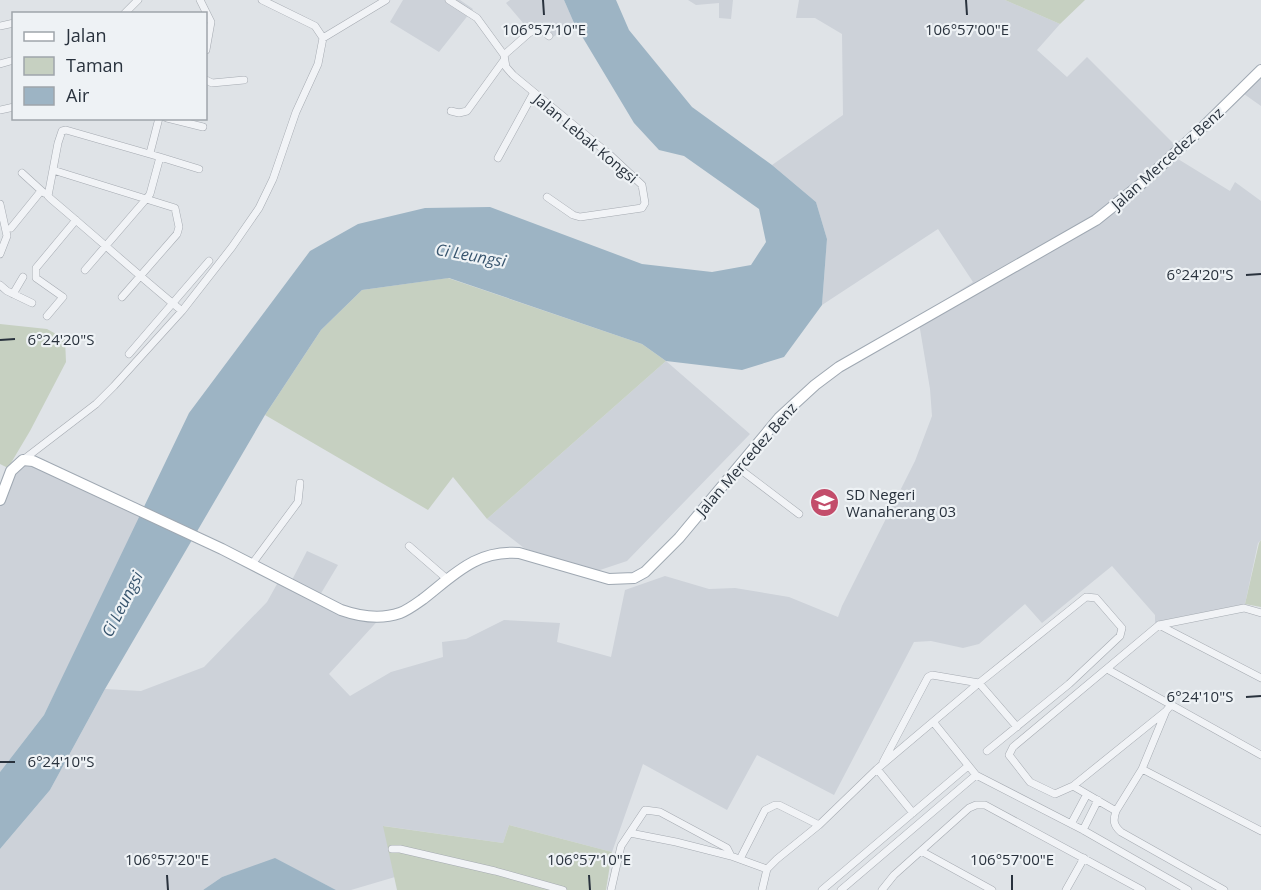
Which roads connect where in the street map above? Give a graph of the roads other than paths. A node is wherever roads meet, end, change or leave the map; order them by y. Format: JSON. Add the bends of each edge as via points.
{"nodes":[{"id":1,"x":138,"y":0,"type":"edge"},
{"id":2,"x":262,"y":0,"type":"edge"},
{"id":3,"x":386,"y":0,"type":"edge"},
{"id":4,"x":449,"y":0,"type":"edge"},
{"id":5,"x":126,"y":12,"type":"edge"},
{"id":6,"x":207,"y":14,"type":"edge"},
{"id":7,"x":549,"y":36,"type":"dead end"},
{"id":8,"x":323,"y":38,"type":"junction"},
{"id":9,"x":207,"y":44,"type":"edge"},
{"id":10,"x":504,"y":58,"type":"junction"},
{"id":11,"x":1261,"y":70,"type":"edge"},
{"id":12,"x":207,"y":80,"type":"edge"},
{"id":13,"x":244,"y":80,"type":"dead end"},
{"id":14,"x":533,"y":94,"type":"junction"},
{"id":15,"x":451,"y":111,"type":"dead end"},
{"id":16,"x":158,"y":120,"type":"edge"},
{"id":17,"x":175,"y":120,"type":"edge"},
{"id":18,"x":203,"y":127,"type":"dead end"},
{"id":19,"x":150,"y":153,"type":"junction"},
{"id":20,"x":160,"y":156,"type":"junction"},
{"id":21,"x":498,"y":158,"type":"dead end"},
{"id":22,"x":199,"y":169,"type":"dead end"},
{"id":23,"x":52,"y":170,"type":"junction"},
{"id":24,"x":22,"y":173,"type":"dead end"},
{"id":25,"x":41,"y":191,"type":"junction"},
{"id":26,"x":48,"y":196,"type":"junction"},
{"id":27,"x":547,"y":197,"type":"dead end"},
{"id":28,"x":147,"y":198,"type":"junction"},
{"id":29,"x":0,"y":204,"type":"edge"},
{"id":30,"x":76,"y":220,"type":"junction"},
{"id":31,"x":11,"y":228,"type":"dead end"},
{"id":32,"x":106,"y":246,"type":"junction"},
{"id":33,"x":1,"y":249,"type":"edge"},
{"id":34,"x":209,"y":261,"type":"dead end"},
{"id":35,"x":85,"y":270,"type":"dead end"},
{"id":36,"x":140,"y":275,"type":"junction"},
{"id":37,"x":23,"y":277,"type":"dead end"},
{"id":38,"x":0,"y":285,"type":"edge"},
{"id":39,"x":13,"y":294,"type":"junction"},
{"id":40,"x":122,"y":297,"type":"dead end"},
{"id":41,"x":32,"y":303,"type":"dead end"},
{"id":42,"x":172,"y":303,"type":"junction"},
{"id":43,"x":182,"y":311,"type":"junction"},
{"id":44,"x":47,"y":316,"type":"dead end"},
{"id":45,"x":129,"y":354,"type":"dead end"},
{"id":46,"x":23,"y":460,"type":"junction"},
{"id":47,"x":737,"y":467,"type":"junction"},
{"id":48,"x":300,"y":483,"type":"dead end"},
{"id":49,"x":0,"y":500,"type":"edge"},
{"id":50,"x":799,"y":514,"type":"dead end"},
{"id":51,"x":410,"y":546,"type":"dead end"},
{"id":52,"x":252,"y":564,"type":"junction"},
{"id":53,"x":447,"y":579,"type":"junction"},
{"id":54,"x":1261,"y":613,"type":"edge"},
{"id":55,"x":1159,"y":625,"type":"junction"},
{"id":56,"x":1107,"y":669,"type":"junction"},
{"id":57,"x":1261,"y":678,"type":"edge"},
{"id":58,"x":979,"y":683,"type":"junction"},
{"id":59,"x":1169,"y":708,"type":"junction"},
{"id":60,"x":934,"y":723,"type":"junction"},
{"id":61,"x":1017,"y":727,"type":"junction"},
{"id":62,"x":987,"y":751,"type":"dead end"},
{"id":63,"x":1261,"y":755,"type":"edge"},
{"id":64,"x":968,"y":766,"type":"junction"},
{"id":65,"x":879,"y":768,"type":"junction"},
{"id":66,"x":1142,"y":768,"type":"junction"},
{"id":67,"x":976,"y":775,"type":"junction"},
{"id":68,"x":1073,"y":786,"type":"junction"},
{"id":69,"x":1087,"y":794,"type":"junction"},
{"id":70,"x":1098,"y":800,"type":"junction"},
{"id":71,"x":1116,"y":811,"type":"junction"},
{"id":72,"x":913,"y":813,"type":"junction"},
{"id":73,"x":1071,"y":824,"type":"junction"},
{"id":74,"x":819,"y":825,"type":"junction"},
{"id":75,"x":1083,"y":830,"type":"junction"},
{"id":76,"x":1261,"y":831,"type":"edge"},
{"id":77,"x":630,"y":833,"type":"junction"},
{"id":78,"x":392,"y":849,"type":"dead end"},
{"id":79,"x":921,"y":851,"type":"junction"},
{"id":80,"x":731,"y":856,"type":"junction"},
{"id":81,"x":1084,"y":858,"type":"junction"},
{"id":82,"x":741,"y":860,"type":"junction"},
{"id":83,"x":767,"y":869,"type":"junction"},
{"id":84,"x":563,"y":890,"type":"edge"},
{"id":85,"x":612,"y":890,"type":"edge"},
{"id":86,"x":762,"y":890,"type":"edge"},
{"id":87,"x":822,"y":890,"type":"edge"},
{"id":88,"x":841,"y":890,"type":"edge"},
{"id":89,"x":882,"y":890,"type":"edge"},
{"id":90,"x":992,"y":890,"type":"edge"},
{"id":91,"x":1066,"y":890,"type":"edge"},
{"id":92,"x":1142,"y":890,"type":"edge"},
{"id":93,"x":1188,"y":890,"type":"edge"},
{"id":94,"x":1224,"y":890,"type":"edge"}],
"edges":[{"from":1,"to":5,"type":"street"},
{"from":2,"to":8,"type":"street","via":[[315,26]]},
{"from":3,"to":8,"type":"street"},
{"from":4,"to":10,"type":"street","name":"Jalan Lebak Kongsi","via":[[477,18]]},
{"from":6,"to":9,"type":"street","via":[[211,22]]},
{"from":7,"to":10,"type":"street","via":[[542,30],[532,31]]},
{"from":8,"to":43,"type":"street","via":[[318,64],[262,202]]},
{"from":10,"to":14,"type":"street","name":"Jalan Lebak Kongsi","via":[[506,67]]},
{"from":10,"to":15,"type":"street","via":[[467,111]]},
{"from":11,"to":47,"type":"main road","name":"Jalan Mercedez Benz","via":[[1197,134],[1096,220],[839,367],[794,402]]},
{"from":12,"to":13,"type":"street"},
{"from":14,"to":21,"type":"street"},
{"from":14,"to":27,"type":"street","name":"Jalan Lebak Kongsi","via":[[642,185],[645,192],[642,208],[580,217]]},
{"from":16,"to":19,"type":"street"},
{"from":17,"to":18,"type":"street"},
{"from":19,"to":20,"type":"street"},
{"from":19,"to":23,"type":"street","via":[[66,130],[60,135]]},
{"from":20,"to":22,"type":"street"},
{"from":20,"to":28,"type":"street"},
{"from":23,"to":26,"type":"street"},
{"from":23,"to":28,"type":"street"},
{"from":24,"to":25,"type":"street"},
{"from":25,"to":26,"type":"street"},
{"from":25,"to":31,"type":"street"},
{"from":26,"to":30,"type":"street"},
{"from":28,"to":32,"type":"street"},
{"from":28,"to":36,"type":"street","via":[[175,208],[179,227]]},
{"from":29,"to":33,"type":"street","via":[[8,236]]},
{"from":30,"to":32,"type":"street"},
{"from":30,"to":44,"type":"street","via":[[36,268],[36,278],[63,297]]},
{"from":32,"to":35,"type":"street"},
{"from":32,"to":36,"type":"street"},
{"from":34,"to":42,"type":"street"},
{"from":36,"to":40,"type":"street"},
{"from":36,"to":42,"type":"street"},
{"from":37,"to":39,"type":"street"},
{"from":38,"to":39,"type":"street"},
{"from":39,"to":41,"type":"street"},
{"from":42,"to":43,"type":"street"},
{"from":42,"to":45,"type":"street"},
{"from":43,"to":46,"type":"street","via":[[96,404]]},
{"from":46,"to":49,"type":"main road","via":[[11,471]]},
{"from":46,"to":52,"type":"main road","name":"Jalan Mercedez Benz","via":[[33,461]]},
{"from":47,"to":50,"type":"street"},
{"from":47,"to":53,"type":"main road","name":"Jalan Mercedez Benz","via":[[679,538],[634,578],[609,579],[505,552],[474,561]]},
{"from":48,"to":52,"type":"street","via":[[298,502]]},
{"from":51,"to":53,"type":"street"},
{"from":52,"to":53,"type":"main road","name":"Jalan Mercedez Benz","via":[[341,610],[375,618],[401,613]]},
{"from":54,"to":55,"type":"street","via":[[1244,608]]},
{"from":55,"to":56,"type":"street"},
{"from":55,"to":57,"type":"street"},
{"from":56,"to":59,"type":"street"},
{"from":56,"to":68,"type":"street","via":[[1010,751],[1030,782],[1055,794]]},
{"from":58,"to":60,"type":"street"},
{"from":58,"to":61,"type":"street"},
{"from":58,"to":61,"type":"street","via":[[1086,597],[1096,598],[1116,620],[1123,631],[1120,636]]},
{"from":58,"to":65,"type":"street","via":[[930,676]]},
{"from":59,"to":63,"type":"street"},
{"from":59,"to":66,"type":"street"},
{"from":59,"to":68,"type":"street"},
{"from":60,"to":64,"type":"street"},
{"from":60,"to":65,"type":"street"},
{"from":61,"to":62,"type":"street"},
{"from":64,"to":67,"type":"street"},
{"from":64,"to":72,"type":"street"},
{"from":65,"to":72,"type":"street"},
{"from":65,"to":74,"type":"street"},
{"from":66,"to":71,"type":"street"},
{"from":66,"to":76,"type":"street"},
{"from":67,"to":73,"type":"street"},
{"from":67,"to":88,"type":"street"},
{"from":68,"to":69,"type":"street"},
{"from":69,"to":70,"type":"street"},
{"from":69,"to":73,"type":"street"},
{"from":70,"to":71,"type":"street"},
{"from":70,"to":75,"type":"street"},
{"from":71,"to":94,"type":"street","via":[[1115,825],[1121,832]]},
{"from":72,"to":87,"type":"street"},
{"from":73,"to":75,"type":"street"},
{"from":74,"to":82,"type":"street","via":[[775,805],[765,810]]},
{"from":74,"to":83,"type":"street"},
{"from":75,"to":93,"type":"street"},
{"from":77,"to":80,"type":"street"},
{"from":77,"to":80,"type":"street","via":[[645,810],[654,810],[727,848]]},
{"from":77,"to":85,"type":"street","via":[[621,846]]},
{"from":78,"to":84,"type":"street"},
{"from":79,"to":81,"type":"street","via":[[978,804]]},
{"from":79,"to":89,"type":"street"},
{"from":79,"to":90,"type":"street"},
{"from":80,"to":82,"type":"street"},
{"from":81,"to":91,"type":"street"},
{"from":81,"to":92,"type":"street"},
{"from":82,"to":83,"type":"street"},
{"from":83,"to":86,"type":"street"}]}
